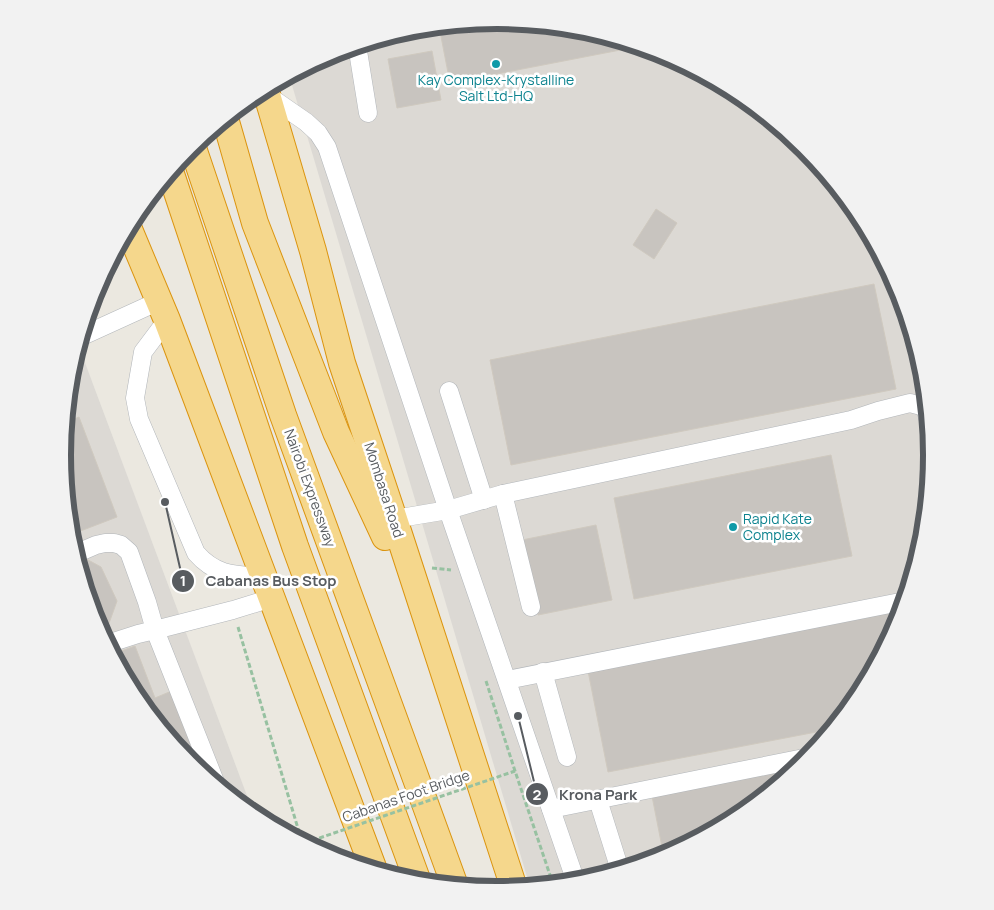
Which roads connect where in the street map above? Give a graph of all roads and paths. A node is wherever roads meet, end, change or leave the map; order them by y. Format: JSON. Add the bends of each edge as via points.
{"nodes":[{"id":1,"x":358,"y":52,"type":"edge"},
{"id":2,"x":270,"y":94,"type":"edge"},
{"id":3,"x":268,"y":96,"type":"edge"},
{"id":4,"x":368,"y":113,"type":"dead end"},
{"id":5,"x":227,"y":126,"type":"edge"},
{"id":6,"x":195,"y":155,"type":"edge"},
{"id":7,"x":173,"y":179,"type":"edge"},
{"id":8,"x":132,"y":236,"type":"edge"},
{"id":9,"x":163,"y":311,"type":"junction"},
{"id":10,"x":88,"y":335,"type":"edge"},
{"id":11,"x":449,"y":391,"type":"dead end"},
{"id":12,"x":920,"y":406,"type":"edge"},
{"id":13,"x":503,"y":494,"type":"junction"},
{"id":14,"x":484,"y":500,"type":"junction"},
{"id":15,"x":448,"y":510,"type":"junction"},
{"id":16,"x":394,"y":519,"type":"junction"},
{"id":17,"x":82,"y":551,"type":"edge"},
{"id":18,"x":409,"y":566,"type":"junction"},
{"id":19,"x":453,"y":578,"type":"dead end"},
{"id":20,"x":268,"y":588,"type":"junction"},
{"id":21,"x":897,"y":603,"type":"edge"},
{"id":22,"x":531,"y":607,"type":"dead end"},
{"id":23,"x":233,"y":610,"type":"junction"},
{"id":24,"x":155,"y":630,"type":"junction"},
{"id":25,"x":431,"y":635,"type":"junction"},
{"id":26,"x":114,"y":642,"type":"edge"},
{"id":27,"x":543,"y":672,"type":"junction"},
{"id":28,"x":486,"y":679,"type":"dead end"},
{"id":29,"x":507,"y":680,"type":"junction"},
{"id":30,"x":567,"y":758,"type":"dead end"},
{"id":31,"x":794,"y":760,"type":"edge"},
{"id":32,"x":210,"y":770,"type":"edge"},
{"id":33,"x":515,"y":771,"type":"junction"},
{"id":34,"x":598,"y":800,"type":"junction"},
{"id":35,"x":551,"y":809,"type":"junction"},
{"id":36,"x":301,"y":833,"type":"edge"},
{"id":37,"x":313,"y":839,"type":"edge"},
{"id":38,"x":371,"y":862,"type":"edge"},
{"id":39,"x":618,"y":864,"type":"edge"},
{"id":40,"x":415,"y":873,"type":"edge"},
{"id":41,"x":573,"y":874,"type":"edge"},
{"id":42,"x":551,"y":878,"type":"edge"},
{"id":43,"x":451,"y":879,"type":"edge"},
{"id":44,"x":512,"y":880,"type":"edge"}],
"edges":[{"from":1,"to":4,"type":"lane"},
{"from":2,"to":15,"type":"lane","via":[[312,127],[327,147]]},
{"from":3,"to":16,"type":"highway","name":"Mombasa Road","via":[[342,363]]},
{"from":5,"to":25,"type":"highway","via":[[256,222],[336,432]]},
{"from":6,"to":43,"type":"highway","name":"Nairobi Expressway","via":[[283,415]]},
{"from":7,"to":40,"type":"highway","via":[[295,546]]},
{"from":8,"to":9,"type":"highway"},
{"from":9,"to":10,"type":"lane"},
{"from":9,"to":20,"type":"highway"},
{"from":9,"to":20,"type":"lane","via":[[144,352],[135,398],[139,419],[196,553],[204,563],[214,568]]},
{"from":11,"to":14,"type":"lane"},
{"from":12,"to":13,"type":"lane","via":[[910,403],[851,420]]},
{"from":13,"to":14,"type":"lane"},
{"from":13,"to":22,"type":"lane"},
{"from":14,"to":15,"type":"lane"},
{"from":15,"to":16,"type":"lane"},
{"from":15,"to":29,"type":"lane"},
{"from":16,"to":18,"type":"highway","name":"Mombasa Road"},
{"from":17,"to":24,"type":"lane","via":[[105,543],[125,548]]},
{"from":18,"to":19,"type":"path","via":[[450,569]]},
{"from":18,"to":25,"type":"highway","name":"Mombasa Road"},
{"from":20,"to":23,"type":"lane"},
{"from":20,"to":38,"type":"highway"},
{"from":21,"to":27,"type":"lane"},
{"from":23,"to":24,"type":"lane"},
{"from":23,"to":36,"type":"path"},
{"from":24,"to":26,"type":"lane"},
{"from":24,"to":32,"type":"lane"},
{"from":25,"to":44,"type":"highway","name":"Mombasa Road"},
{"from":27,"to":29,"type":"lane"},
{"from":27,"to":30,"type":"lane"},
{"from":28,"to":33,"type":"path"},
{"from":29,"to":35,"type":"lane"},
{"from":31,"to":34,"type":"lane"},
{"from":33,"to":37,"type":"path","name":"Cabanas Foot Bridge","bridge":true},
{"from":33,"to":42,"type":"path"},
{"from":34,"to":35,"type":"lane"},
{"from":34,"to":39,"type":"lane"},
{"from":35,"to":41,"type":"lane"}]}
